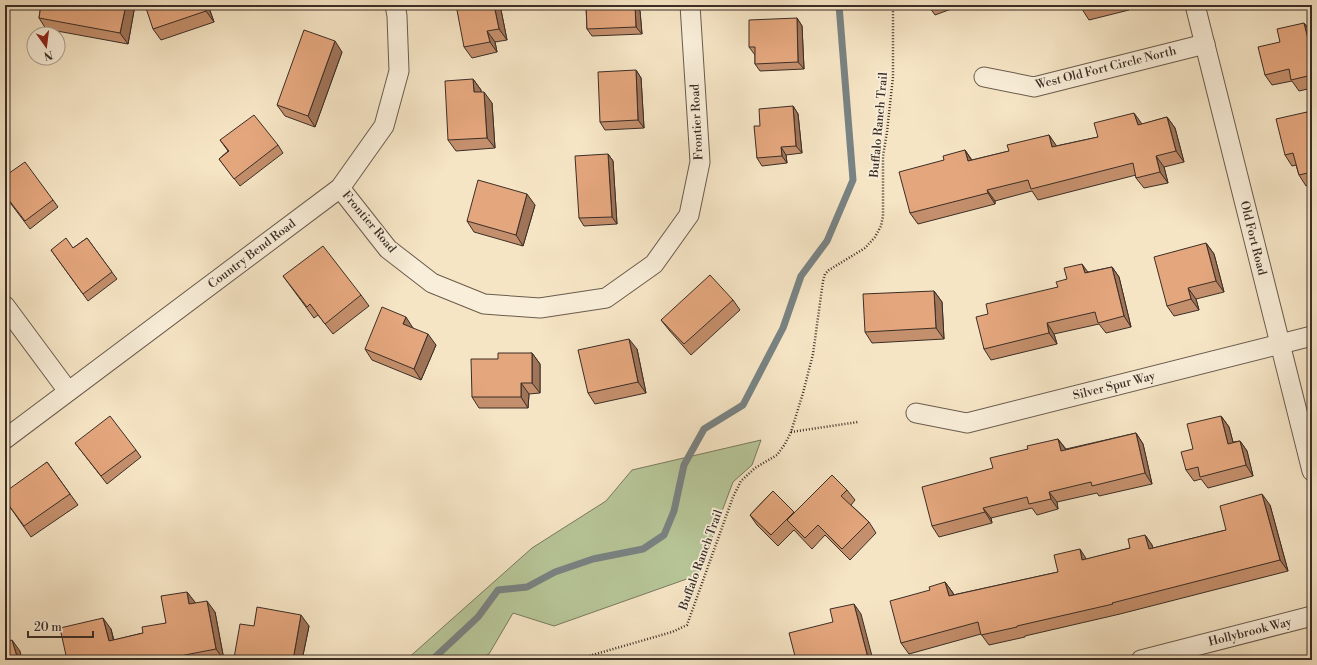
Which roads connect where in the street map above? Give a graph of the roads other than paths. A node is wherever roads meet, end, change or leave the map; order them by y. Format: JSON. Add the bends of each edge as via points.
{"nodes":[{"id":1,"x":395,"y":5,"type":"edge"},
{"id":2,"x":690,"y":5,"type":"edge"},
{"id":3,"x":1195,"y":5,"type":"edge"},
{"id":4,"x":1205,"y":44,"type":"junction"},
{"id":5,"x":984,"y":77,"type":"dead end"},
{"id":6,"x":340,"y":188,"type":"junction"},
{"id":7,"x":5,"y":306,"type":"edge"},
{"id":8,"x":1312,"y":336,"type":"edge"},
{"id":9,"x":1280,"y":344,"type":"junction"},
{"id":10,"x":68,"y":391,"type":"junction"},
{"id":11,"x":916,"y":413,"type":"dead end"},
{"id":12,"x":5,"y":439,"type":"edge"},
{"id":13,"x":1312,"y":471,"type":"edge"},
{"id":14,"x":1312,"y":616,"type":"edge"},
{"id":15,"x":1141,"y":660,"type":"edge"}],
"edges":[{"from":1,"to":6,"type":"street","name":"Country Bend Road","via":[[399,71],[384,126]]},
{"from":2,"to":6,"type":"street","name":"Frontier Road","via":[[700,162],[689,215],[654,264],[606,298],[540,308],[484,304],[432,283],[388,249]]},
{"from":3,"to":4,"type":"street","name":"Old Fort Road"},
{"from":4,"to":5,"type":"street","name":"West Old Fort Circle North","via":[[1034,87]]},
{"from":4,"to":9,"type":"street","name":"Old Fort Road"},
{"from":6,"to":10,"type":"street","name":"Country Bend Road"},
{"from":7,"to":10,"type":"street"},
{"from":8,"to":9,"type":"street","name":"Silver Spur Way"},
{"from":9,"to":11,"type":"street","name":"Silver Spur Way","via":[[967,423]]},
{"from":9,"to":13,"type":"street","name":"Old Fort Road"},
{"from":10,"to":12,"type":"street","name":"Country Bend Road"},
{"from":14,"to":15,"type":"street","name":"Hollybrook Way"}]}
